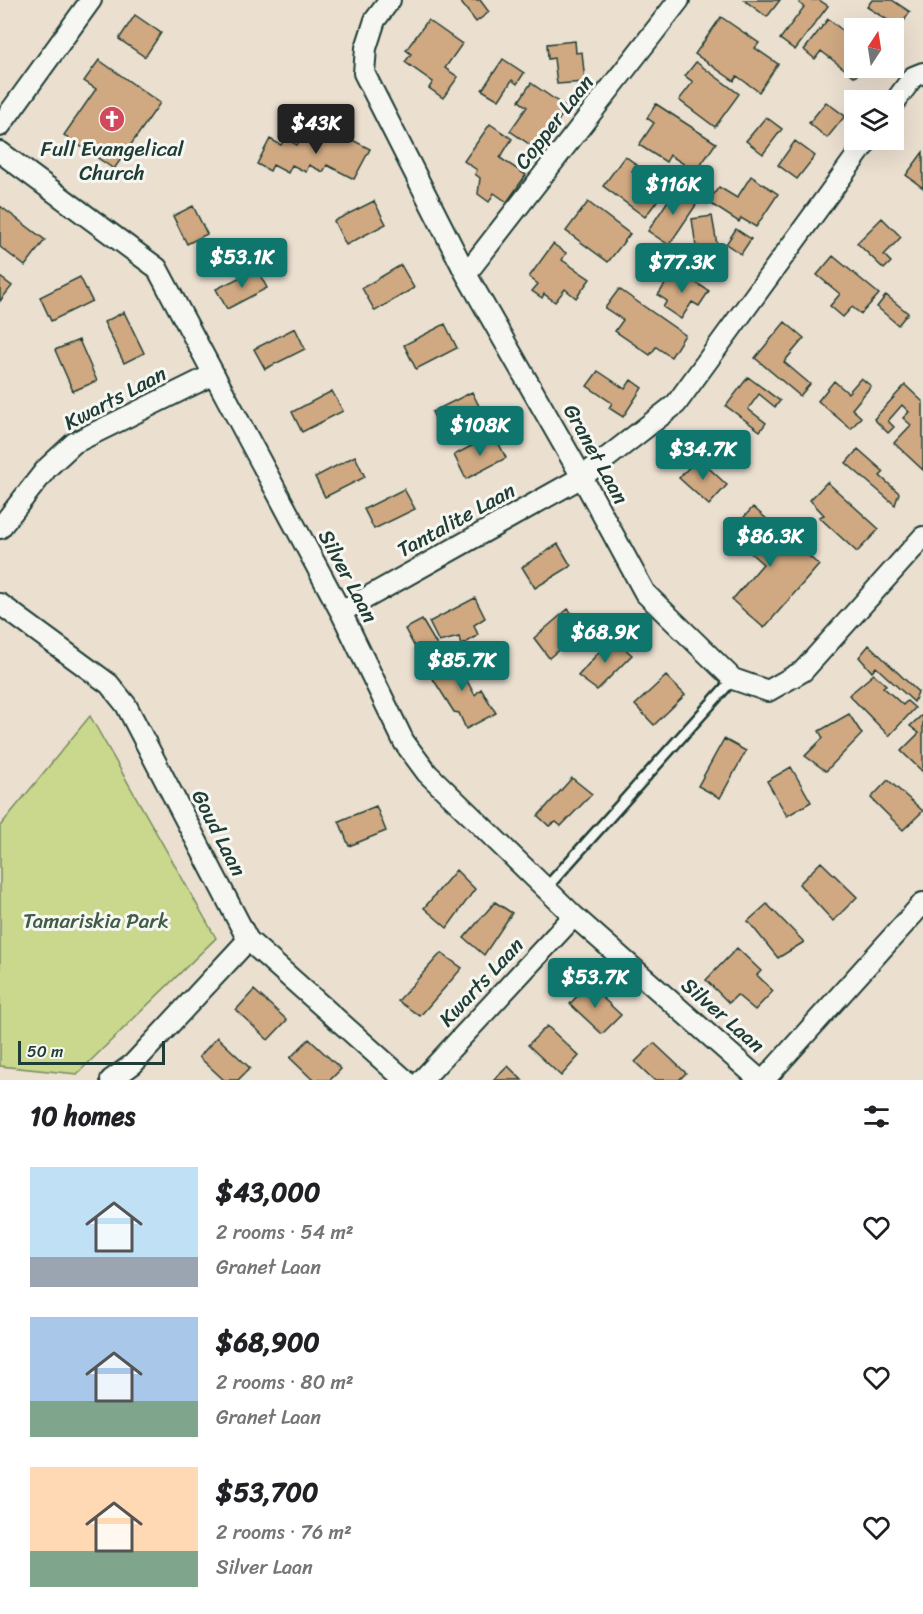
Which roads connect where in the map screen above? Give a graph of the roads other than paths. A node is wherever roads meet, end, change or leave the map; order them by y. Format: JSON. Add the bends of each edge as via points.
{"nodes":[{"id":1,"x":91,"y":0,"type":"edge"},
{"id":2,"x":390,"y":0,"type":"edge"},
{"id":3,"x":679,"y":0,"type":"edge"},
{"id":4,"x":923,"y":73,"type":"edge"},
{"id":5,"x":904,"y":90,"type":"edge"},
{"id":6,"x":0,"y":126,"type":"edge"},
{"id":7,"x":861,"y":150,"type":"edge"},
{"id":8,"x":0,"y":152,"type":"edge"},
{"id":9,"x":466,"y":274,"type":"junction"},
{"id":10,"x":212,"y":375,"type":"junction"},
{"id":11,"x":582,"y":477,"type":"junction"},
{"id":12,"x":0,"y":528,"type":"edge"},
{"id":13,"x":923,"y":537,"type":"edge"},
{"id":14,"x":0,"y":604,"type":"edge"},
{"id":15,"x":341,"y":612,"type":"junction"},
{"id":16,"x":733,"y":679,"type":"junction"},
{"id":17,"x":546,"y":888,"type":"junction"},
{"id":18,"x":923,"y":903,"type":"edge"},
{"id":19,"x":574,"y":916,"type":"junction"},
{"id":20,"x":248,"y":940,"type":"junction"},
{"id":21,"x":111,"y":1080,"type":"edge"},
{"id":22,"x":405,"y":1080,"type":"edge"},
{"id":23,"x":422,"y":1080,"type":"edge"},
{"id":24,"x":762,"y":1080,"type":"edge"}],
"edges":[{"from":1,"to":6,"type":"street"},
{"from":2,"to":9,"type":"street","name":"Granet Laan","via":[[375,20],[366,48],[364,74]]},
{"from":3,"to":9,"type":"street","name":"Copper Laan"},
{"from":4,"to":5,"type":"street","via":[[913,77]]},
{"from":7,"to":11,"type":"street","name":"Tantalite Laan","via":[[676,404]]},
{"from":8,"to":10,"type":"street","name":"Silver Laan","via":[[157,268]]},
{"from":9,"to":11,"type":"street","name":"Granet Laan"},
{"from":10,"to":12,"type":"street","name":"Kwarts Laan","via":[[74,443],[47,468]]},
{"from":10,"to":15,"type":"street","name":"Silver Laan"},
{"from":11,"to":15,"type":"street","name":"Tantalite Laan"},
{"from":11,"to":16,"type":"street","name":"Granet Laan","via":[[645,593]]},
{"from":13,"to":16,"type":"street","name":"Granet Laan","via":[[803,671],[768,691]]},
{"from":14,"to":20,"type":"street","name":"Goud Laan","via":[[109,684],[126,705]]},
{"from":15,"to":17,"type":"street","name":"Silver Laan","via":[[415,758]]},
{"from":16,"to":17,"type":"lane"},
{"from":17,"to":19,"type":"street","name":"Silver Laan"},
{"from":18,"to":24,"type":"street"},
{"from":19,"to":23,"type":"street","name":"Kwarts Laan"},
{"from":19,"to":24,"type":"street","name":"Silver Laan"},
{"from":20,"to":21,"type":"street","via":[[133,1064]]},
{"from":20,"to":22,"type":"street","name":"Goud Laan"}]}
